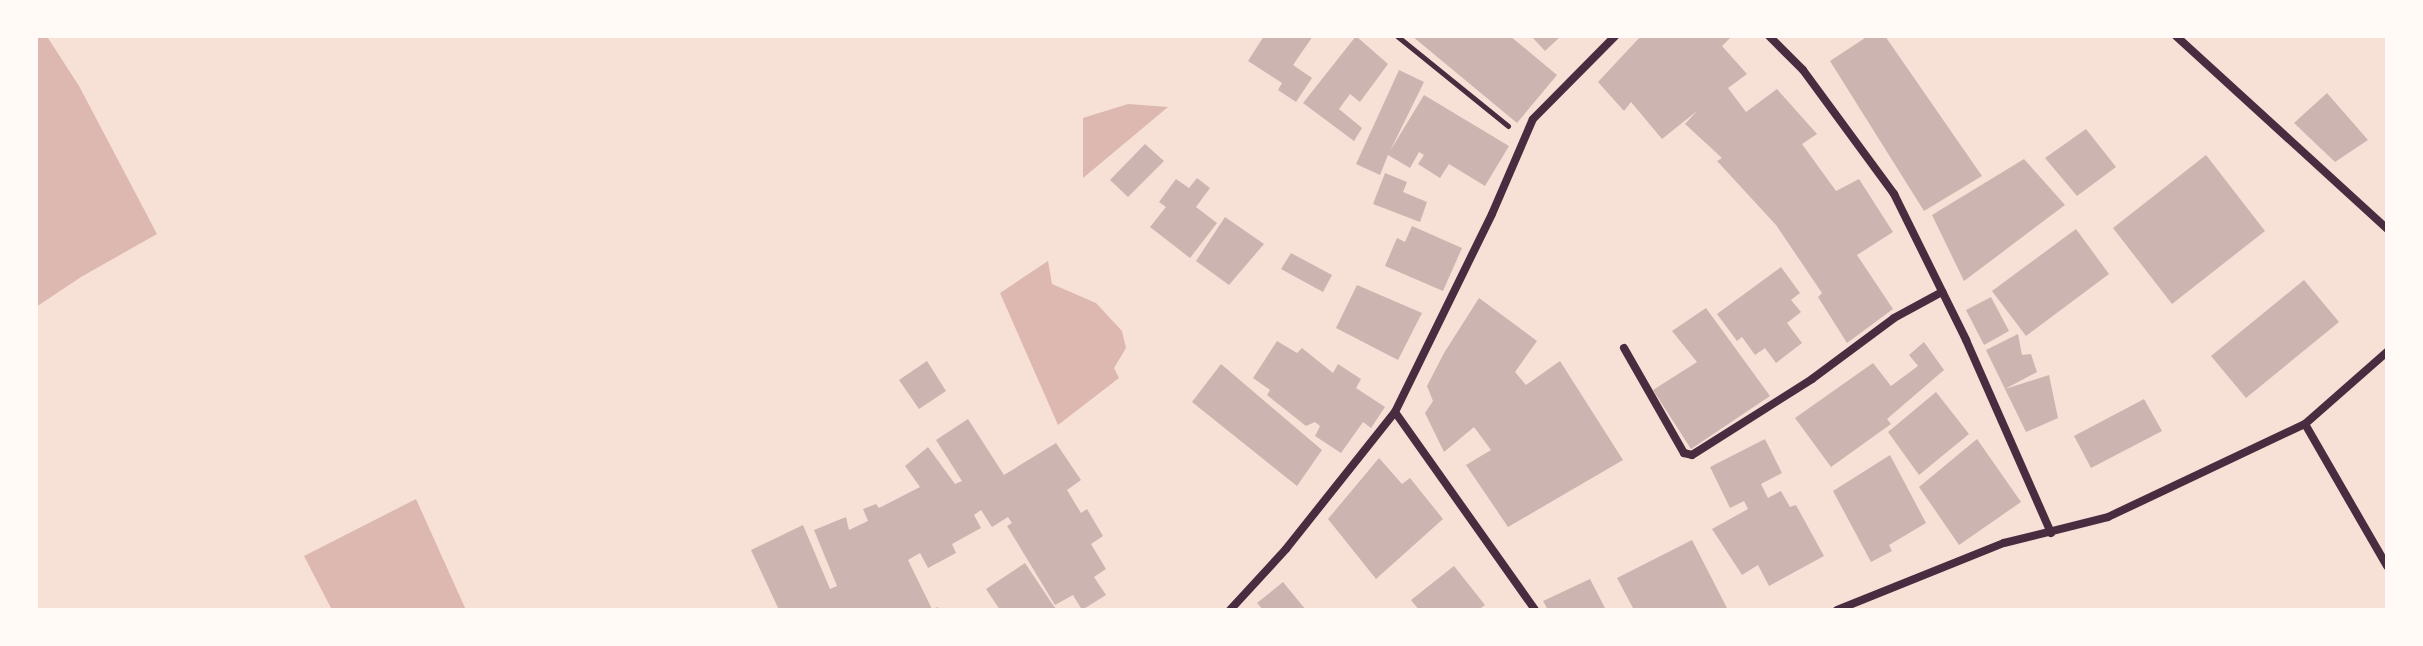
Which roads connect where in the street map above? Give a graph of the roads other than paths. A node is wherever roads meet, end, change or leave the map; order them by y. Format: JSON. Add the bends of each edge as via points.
{"nodes":[{"id":1,"x":1615,"y":36,"type":"edge"},
{"id":2,"x":1769,"y":36,"type":"edge"},
{"id":3,"x":2176,"y":36,"type":"edge"},
{"id":4,"x":2387,"y":229,"type":"edge"},
{"id":5,"x":1942,"y":292,"type":"junction"},
{"id":6,"x":1624,"y":348,"type":"dead end"},
{"id":7,"x":2387,"y":352,"type":"edge"},
{"id":8,"x":1395,"y":412,"type":"junction"},
{"id":9,"x":2305,"y":424,"type":"junction"},
{"id":10,"x":2051,"y":533,"type":"junction"},
{"id":11,"x":2387,"y":566,"type":"edge"},
{"id":12,"x":1230,"y":610,"type":"edge"},
{"id":13,"x":1535,"y":610,"type":"edge"},
{"id":14,"x":1837,"y":610,"type":"edge"}],
"edges":[{"from":1,"to":8,"type":"street","via":[[1533,119]]},
{"from":2,"to":5,"type":"street","via":[[1803,70],[1894,194]]},
{"from":3,"to":4,"type":"street"},
{"from":5,"to":6,"type":"street","via":[[1894,318],[1812,379],[1692,455],[1684,453]]},
{"from":5,"to":10,"type":"street"},
{"from":7,"to":9,"type":"street"},
{"from":8,"to":12,"type":"street"},
{"from":8,"to":13,"type":"street"},
{"from":9,"to":10,"type":"street","via":[[2108,517]]},
{"from":9,"to":11,"type":"street"},
{"from":10,"to":14,"type":"street","via":[[2004,543]]}]}
